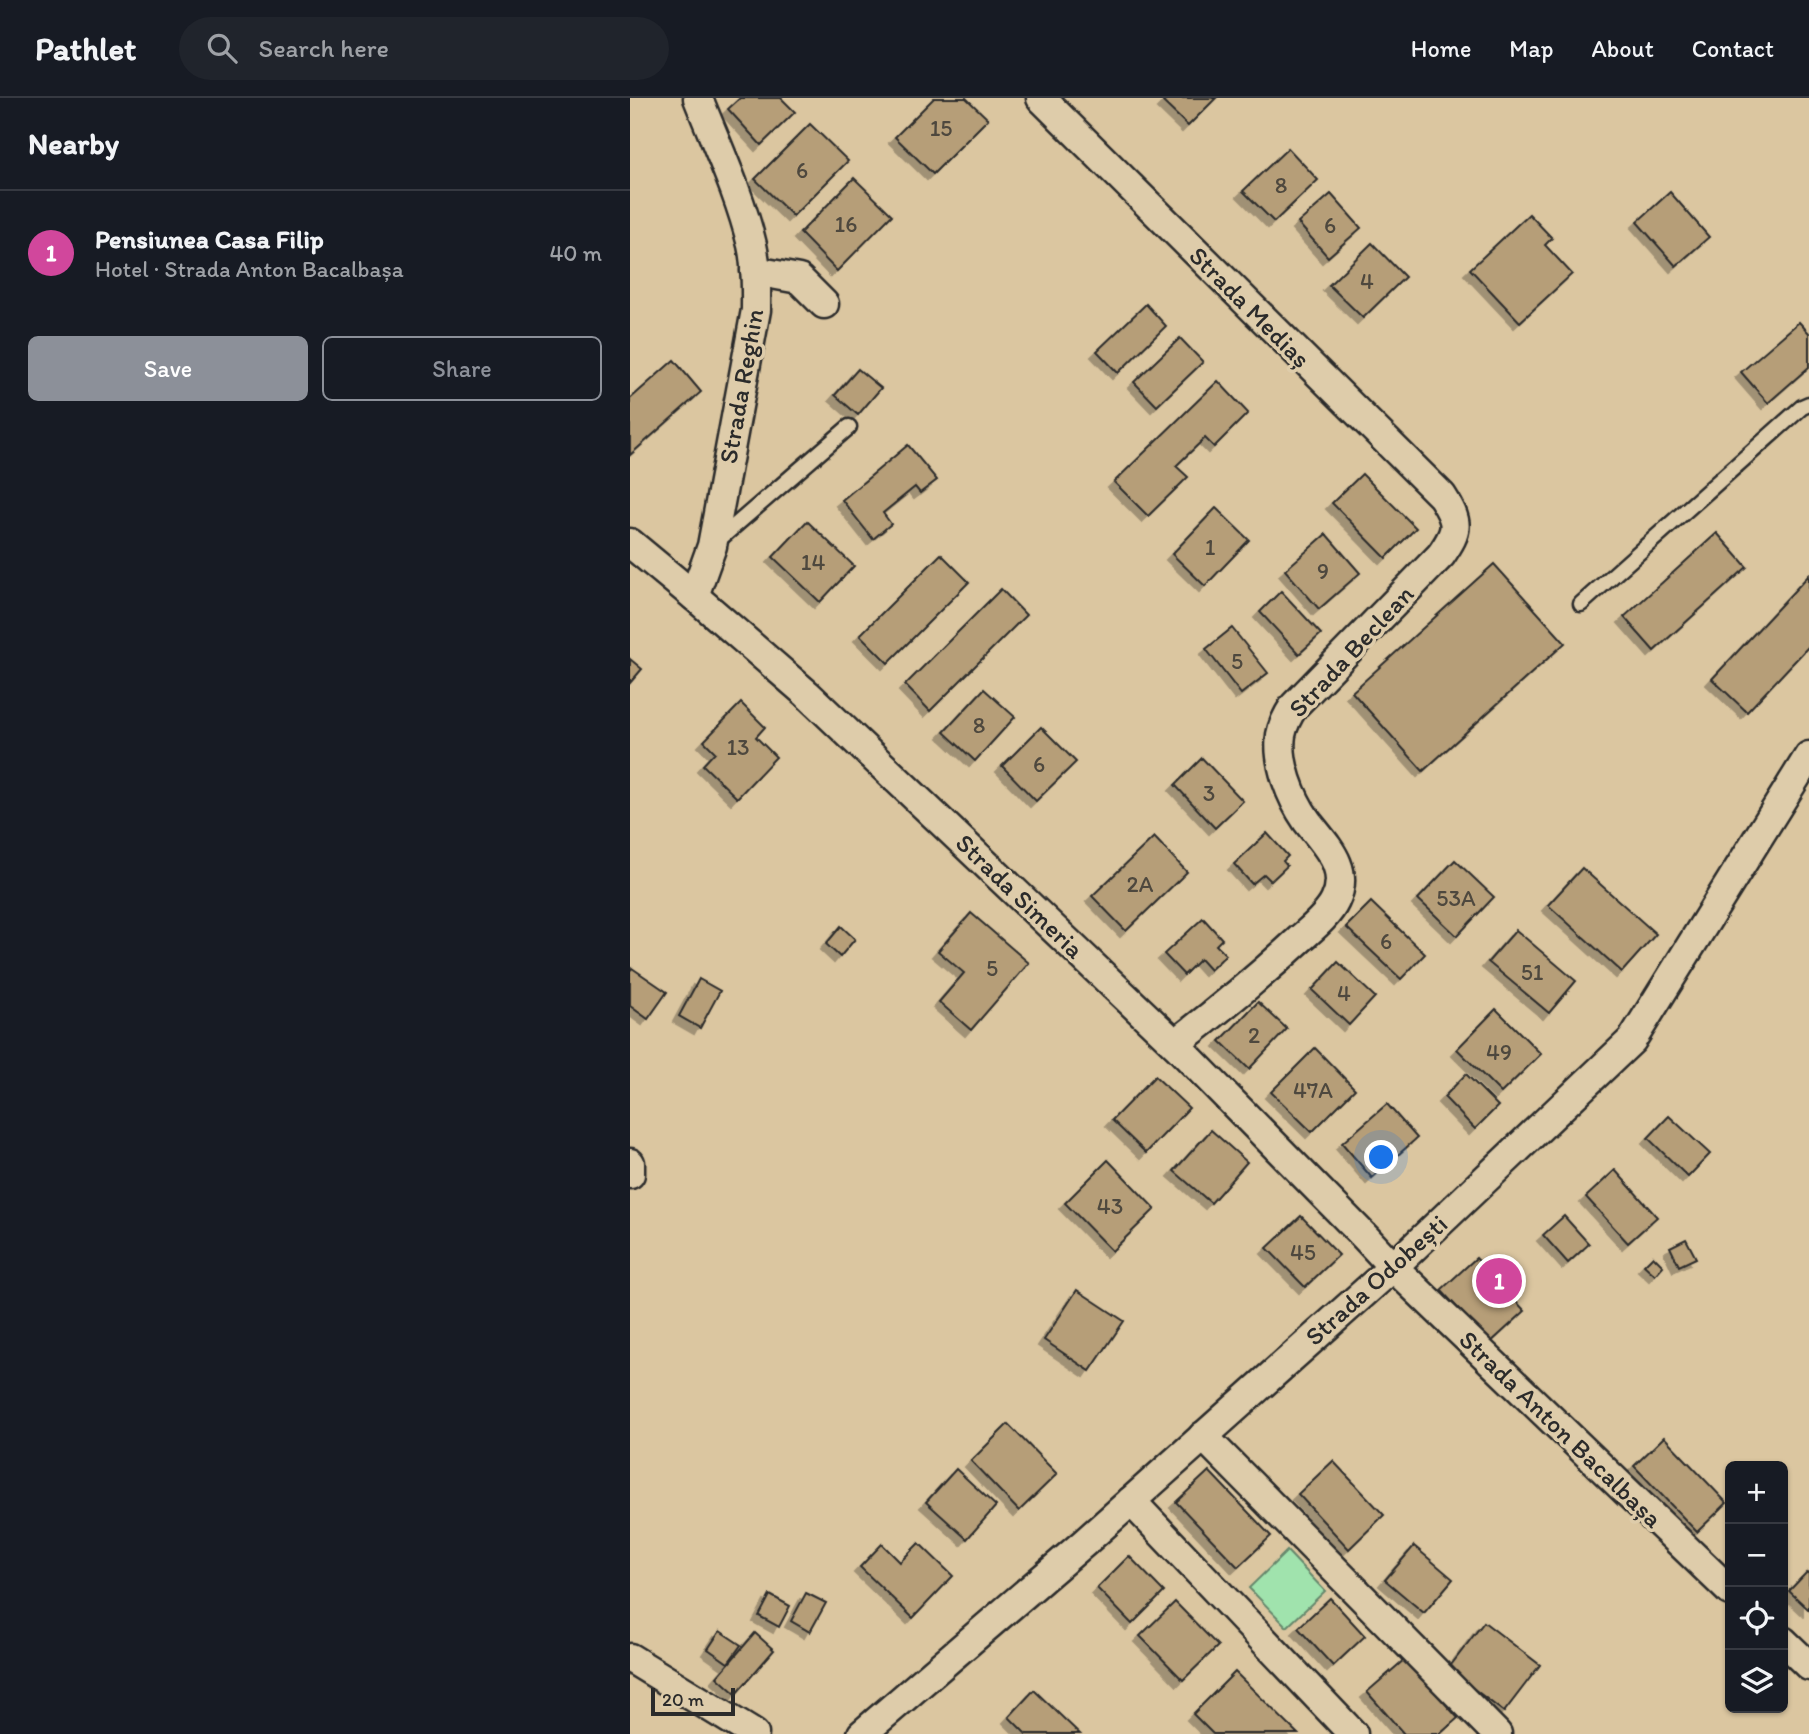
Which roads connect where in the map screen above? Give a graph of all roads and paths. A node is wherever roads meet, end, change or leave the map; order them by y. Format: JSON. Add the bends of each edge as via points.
{"nodes":[{"id":1,"x":698,"y":98,"type":"edge"},
{"id":2,"x":1041,"y":98,"type":"edge"},
{"id":3,"x":755,"y":271,"type":"junction"},
{"id":4,"x":824,"y":304,"type":"dead end"},
{"id":5,"x":1809,"y":404,"type":"edge"},
{"id":6,"x":849,"y":427,"type":"dead end"},
{"id":7,"x":1455,"y":518,"type":"joint"},
{"id":8,"x":630,"y":544,"type":"edge"},
{"id":9,"x":712,"y":546,"type":"junction"},
{"id":10,"x":694,"y":596,"type":"junction"},
{"id":11,"x":1581,"y":604,"type":"dead end"},
{"id":12,"x":1809,"y":756,"type":"edge"},
{"id":13,"x":1175,"y":1044,"type":"junction"},
{"id":14,"x":630,"y":1163,"type":"edge"},
{"id":15,"x":630,"y":1174,"type":"edge"},
{"id":16,"x":1393,"y":1267,"type":"junction"},
{"id":17,"x":1203,"y":1436,"type":"junction"},
{"id":18,"x":1131,"y":1501,"type":"junction"},
{"id":19,"x":1726,"y":1587,"type":"edge"},
{"id":20,"x":1788,"y":1646,"type":"edge"},
{"id":21,"x":630,"y":1658,"type":"edge"},
{"id":22,"x":1809,"y":1666,"type":"edge"},
{"id":23,"x":754,"y":1734,"type":"edge"},
{"id":24,"x":862,"y":1734,"type":"edge"},
{"id":25,"x":1353,"y":1734,"type":"edge"},
{"id":26,"x":1497,"y":1734,"type":"edge"}],
"edges":[{"from":1,"to":3,"type":"street","name":"Strada Reghin","via":[[743,214]]},
{"from":2,"to":7,"type":"street","name":"Strada Mediaș","via":[[1442,496]]},
{"from":3,"to":4,"type":"street","via":[[799,279]]},
{"from":3,"to":9,"type":"street","name":"Strada Reghin","via":[[756,310]]},
{"from":5,"to":11,"type":"lane"},
{"from":6,"to":9,"type":"lane"},
{"from":7,"to":13,"type":"street","name":"Strada Beclean","via":[[1456,528],[1441,555],[1294,706],[1285,721],[1281,752],[1292,794],[1337,861],[1341,876],[1334,904],[1293,945]]},
{"from":8,"to":10,"type":"street","name":"Strada Simeria"},
{"from":9,"to":10,"type":"street","name":"Strada Reghin"},
{"from":10,"to":13,"type":"street","name":"Strada Simeria","via":[[807,694]]},
{"from":12,"to":16,"type":"street","name":"Strada Odobești","via":[[1632,1040]]},
{"from":13,"to":16,"type":"street","name":"Strada Simeria"},
{"from":14,"to":15,"type":"street"},
{"from":16,"to":17,"type":"street","name":"Strada Odobești"},
{"from":16,"to":19,"type":"street","name":"Strada Anton Bacalbașa"},
{"from":17,"to":18,"type":"street","name":"Strada Odobești"},
{"from":17,"to":26,"type":"street"},
{"from":18,"to":24,"type":"street","name":"Strada Odobești"},
{"from":18,"to":25,"type":"street"},
{"from":20,"to":22,"type":"street"},
{"from":21,"to":23,"type":"street"}]}
